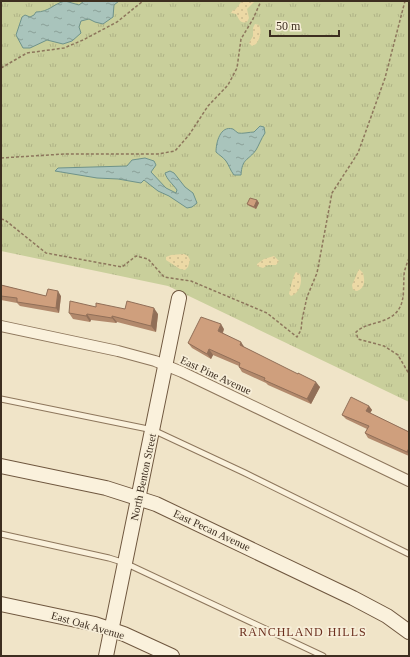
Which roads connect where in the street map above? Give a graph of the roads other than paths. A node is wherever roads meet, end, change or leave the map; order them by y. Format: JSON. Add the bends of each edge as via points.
{"nodes":[{"id":1,"x":179,"y":298,"type":"dead end"},
{"id":2,"x":1,"y":326,"type":"edge"},
{"id":3,"x":166,"y":365,"type":"junction"},
{"id":4,"x":1,"y":399,"type":"edge"},
{"id":5,"x":153,"y":430,"type":"junction"},
{"id":6,"x":1,"y":466,"type":"edge"},
{"id":7,"x":409,"y":481,"type":"edge"},
{"id":8,"x":139,"y":498,"type":"junction"},
{"id":9,"x":1,"y":534,"type":"edge"},
{"id":10,"x":409,"y":554,"type":"edge"},
{"id":11,"x":125,"y":563,"type":"junction"},
{"id":12,"x":1,"y":604,"type":"edge"},
{"id":13,"x":111,"y":630,"type":"junction"},
{"id":14,"x":409,"y":632,"type":"edge"},
{"id":15,"x":106,"y":656,"type":"edge"},
{"id":16,"x":172,"y":656,"type":"edge"},
{"id":17,"x":323,"y":656,"type":"edge"}],
"edges":[{"from":1,"to":3,"type":"street","name":"North Benton Street"},
{"from":2,"to":3,"type":"street","name":"East Pine Avenue","via":[[118,350]]},
{"from":3,"to":5,"type":"street","name":"North Benton Street"},
{"from":3,"to":7,"type":"street","name":"East Pine Avenue"},
{"from":4,"to":5,"type":"lane"},
{"from":5,"to":8,"type":"street","name":"North Benton Street"},
{"from":5,"to":10,"type":"lane"},
{"from":6,"to":8,"type":"street","name":"East Pecan Avenue","via":[[84,483]]},
{"from":8,"to":11,"type":"street","name":"North Benton Street"},
{"from":8,"to":14,"type":"street","name":"East Pecan Avenue","via":[[180,514],[353,598],[387,616]]},
{"from":9,"to":11,"type":"lane"},
{"from":11,"to":13,"type":"street","name":"North Benton Street"},
{"from":11,"to":17,"type":"lane"},
{"from":12,"to":13,"type":"street","name":"East Oak Avenue","via":[[64,616]]},
{"from":13,"to":15,"type":"street","name":"North Benton Street"},
{"from":13,"to":16,"type":"street","name":"East Oak Avenue"}]}
